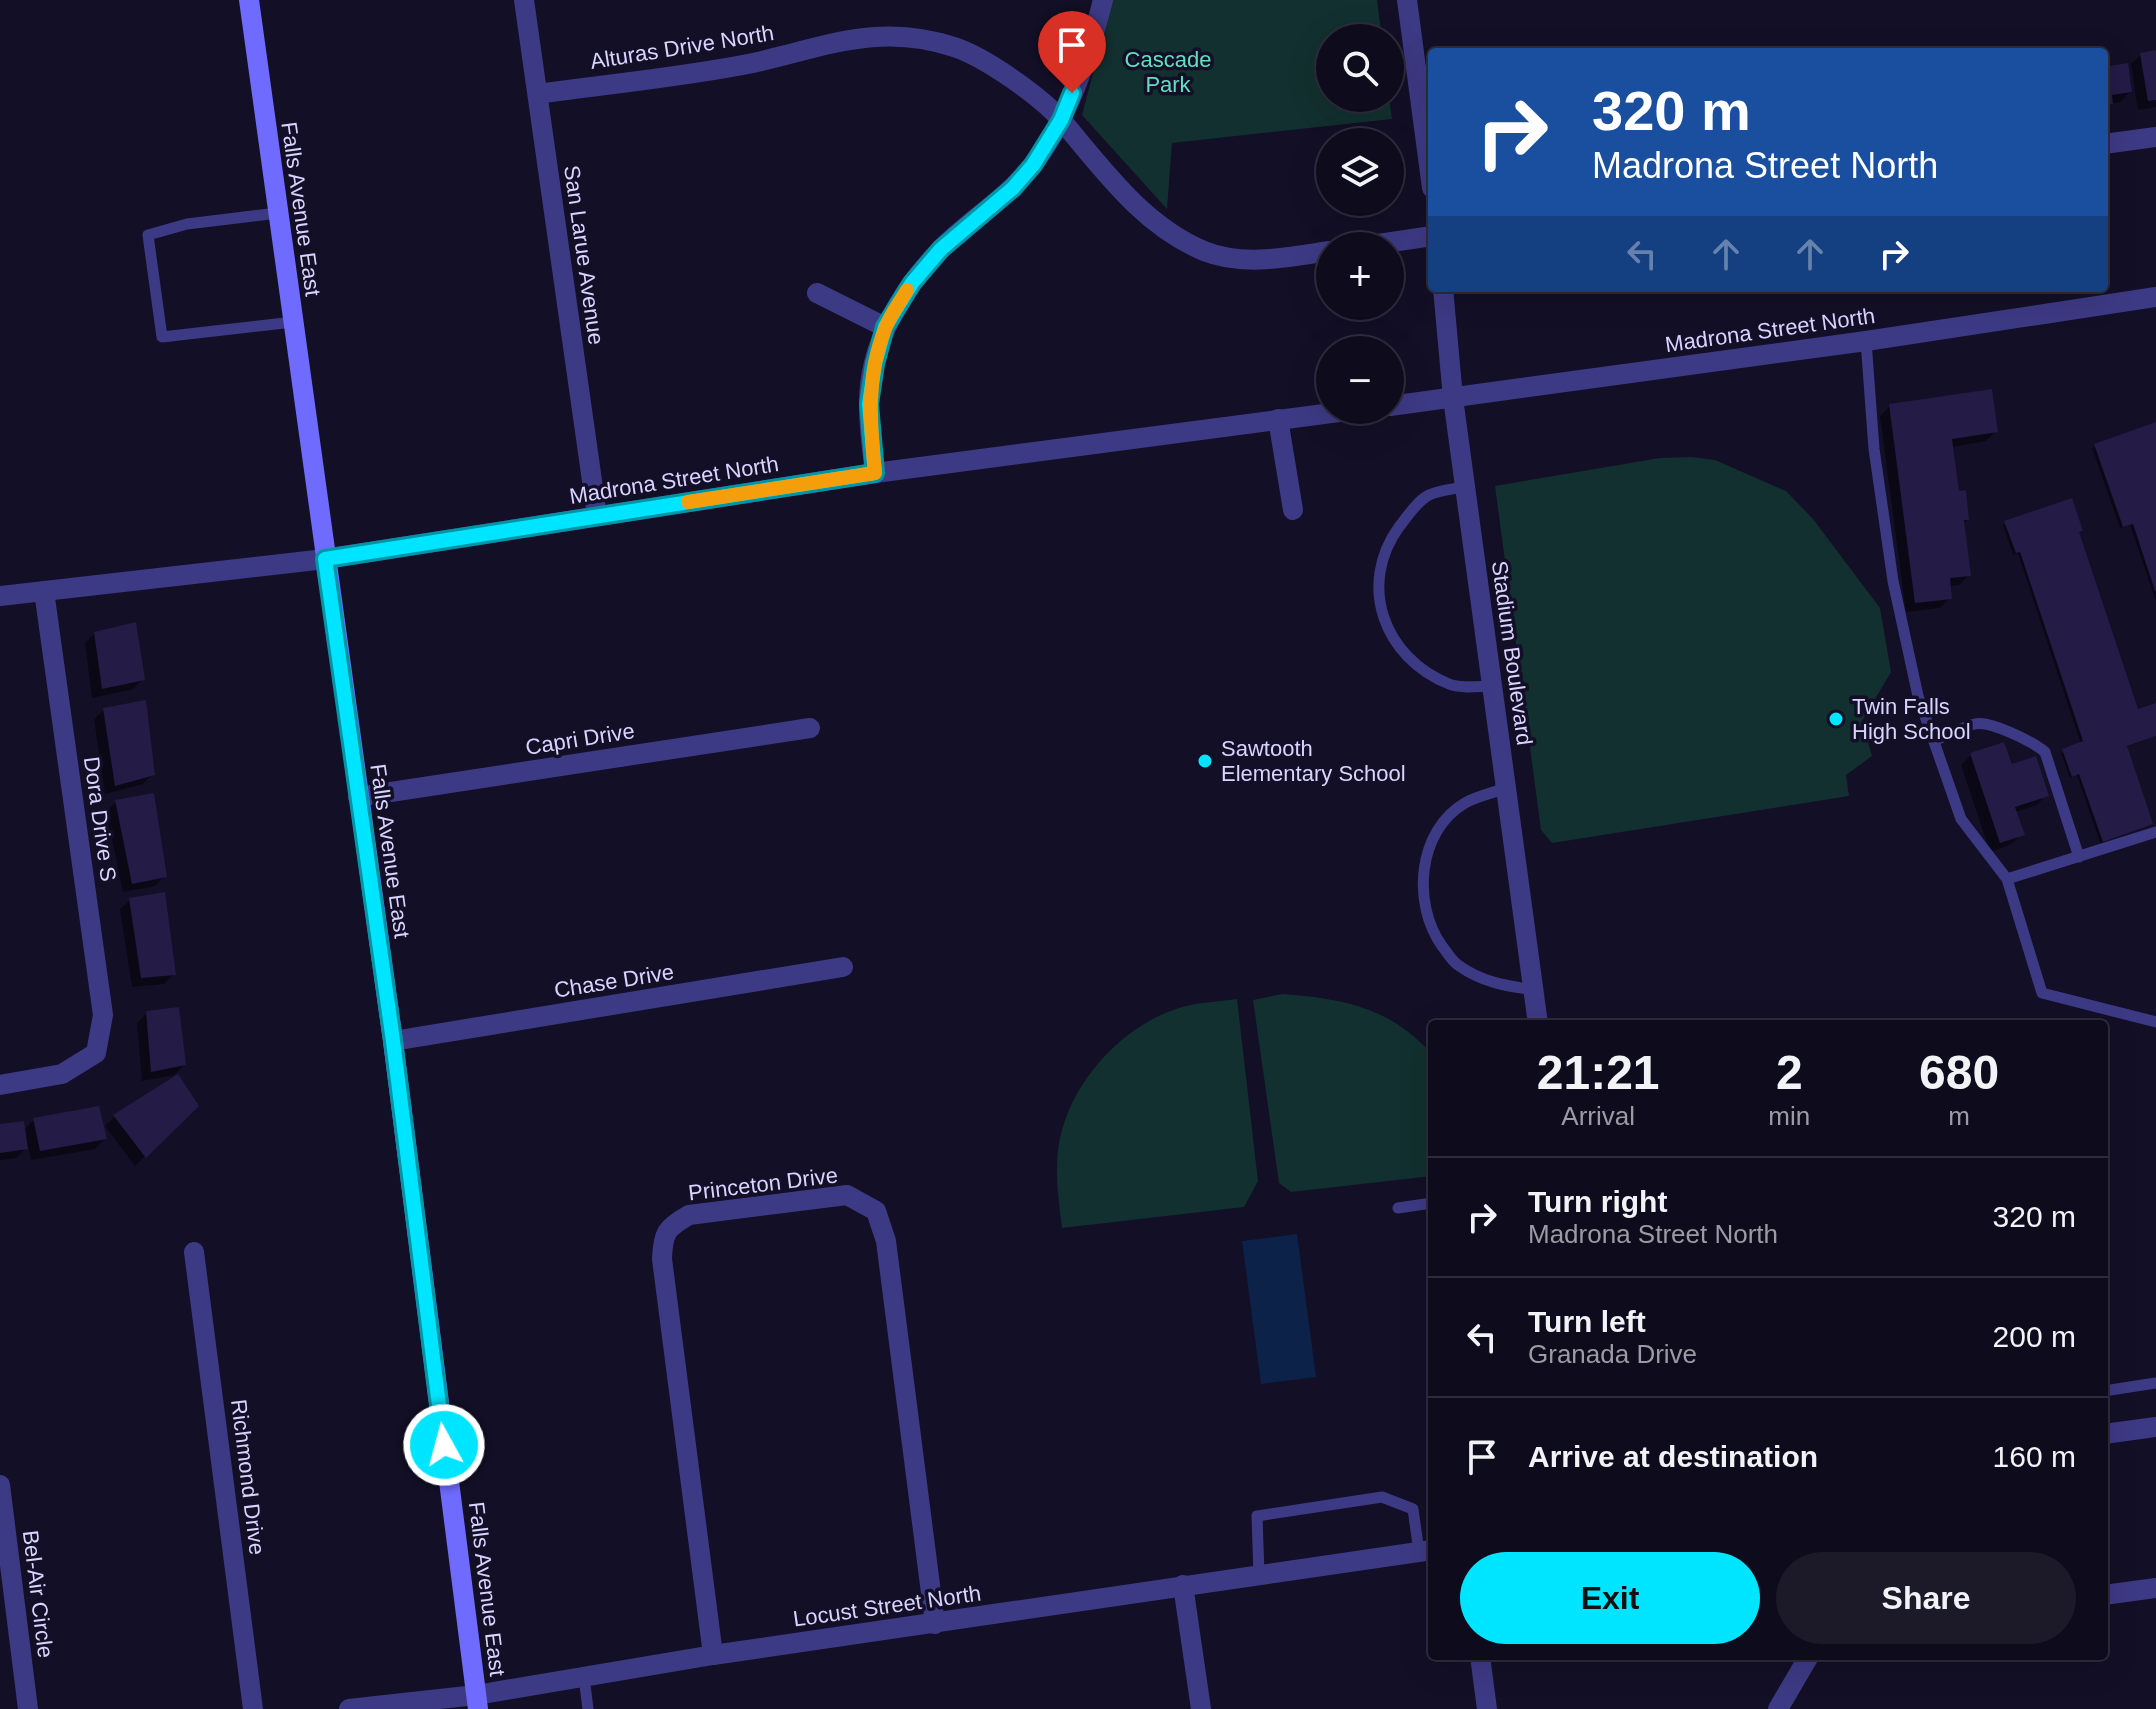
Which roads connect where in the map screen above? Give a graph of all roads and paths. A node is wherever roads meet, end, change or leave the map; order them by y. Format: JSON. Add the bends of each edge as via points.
{"nodes":[{"id":1,"x":249,"y":0,"type":"edge"},
{"id":2,"x":524,"y":0,"type":"edge"},
{"id":3,"x":1103,"y":0,"type":"edge"},
{"id":4,"x":1407,"y":0,"type":"edge"},
{"id":5,"x":538,"y":94,"type":"junction"},
{"id":6,"x":1061,"y":120,"type":"junction"},
{"id":7,"x":2156,"y":137,"type":"edge"},
{"id":8,"x":2108,"y":143,"type":"edge"},
{"id":9,"x":1428,"y":158,"type":"edge"},
{"id":10,"x":278,"y":213,"type":"junction"},
{"id":11,"x":1428,"y":237,"type":"edge"},
{"id":12,"x":1404,"y":240,"type":"edge"},
{"id":13,"x":1316,"y":253,"type":"edge"},
{"id":14,"x":1443,"y":292,"type":"edge"},
{"id":15,"x":817,"y":293,"type":"dead end"},
{"id":16,"x":2156,"y":297,"type":"edge"},
{"id":17,"x":293,"y":322,"type":"junction"},
{"id":18,"x":885,"y":327,"type":"junction"},
{"id":19,"x":1866,"y":341,"type":"junction"},
{"id":20,"x":1453,"y":398,"type":"junction"},
{"id":21,"x":1404,"y":404,"type":"edge"},
{"id":22,"x":1316,"y":414,"type":"edge"},
{"id":23,"x":1278,"y":419,"type":"junction"},
{"id":24,"x":875,"y":473,"type":"junction"},
{"id":25,"x":1465,"y":487,"type":"junction"},
{"id":26,"x":1293,"y":510,"type":"dead end"},
{"id":27,"x":597,"y":516,"type":"junction"},
{"id":28,"x":325,"y":559,"type":"junction"},
{"id":29,"x":44,"y":591,"type":"junction"},
{"id":30,"x":0,"y":596,"type":"edge"},
{"id":31,"x":1492,"y":686,"type":"junction"},
{"id":32,"x":810,"y":728,"type":"dead end"},
{"id":33,"x":1934,"y":741,"type":"junction"},
{"id":34,"x":1506,"y":788,"type":"junction"},
{"id":35,"x":358,"y":797,"type":"junction"},
{"id":36,"x":2156,"y":832,"type":"edge"},
{"id":37,"x":2079,"y":857,"type":"junction"},
{"id":38,"x":2007,"y":879,"type":"junction"},
{"id":39,"x":843,"y":967,"type":"dead end"},
{"id":40,"x":1534,"y":990,"type":"junction"},
{"id":41,"x":1538,"y":1020,"type":"edge"},
{"id":42,"x":2156,"y":1022,"type":"edge"},
{"id":43,"x":393,"y":1041,"type":"junction"},
{"id":44,"x":0,"y":1085,"type":"edge"},
{"id":45,"x":1428,"y":1204,"type":"edge"},
{"id":46,"x":1398,"y":1208,"type":"dead end"},
{"id":47,"x":194,"y":1252,"type":"dead end"},
{"id":48,"x":2156,"y":1383,"type":"edge"},
{"id":49,"x":2108,"y":1390,"type":"edge"},
{"id":50,"x":2156,"y":1427,"type":"edge"},
{"id":51,"x":2108,"y":1433,"type":"edge"},
{"id":52,"x":0,"y":1485,"type":"edge"},
{"id":53,"x":1426,"y":1551,"type":"edge"},
{"id":54,"x":1259,"y":1575,"type":"junction"},
{"id":55,"x":1183,"y":1585,"type":"junction"},
{"id":56,"x":2156,"y":1588,"type":"edge"},
{"id":57,"x":2108,"y":1594,"type":"edge"},
{"id":58,"x":935,"y":1624,"type":"junction"},
{"id":59,"x":713,"y":1655,"type":"junction"},
{"id":60,"x":1481,"y":1660,"type":"edge"},
{"id":61,"x":1807,"y":1660,"type":"edge"},
{"id":62,"x":584,"y":1677,"type":"junction"},
{"id":63,"x":477,"y":1702,"type":"edge"},
{"id":64,"x":28,"y":1709,"type":"edge"},
{"id":65,"x":253,"y":1709,"type":"edge"},
{"id":66,"x":349,"y":1709,"type":"edge"},
{"id":67,"x":588,"y":1709,"type":"edge"},
{"id":68,"x":1201,"y":1709,"type":"edge"},
{"id":69,"x":1487,"y":1709,"type":"edge"},
{"id":70,"x":1778,"y":1709,"type":"edge"}],
"edges":[{"from":1,"to":10,"type":"main road","name":"Falls Avenue East"},
{"from":2,"to":5,"type":"street","name":"San Larue Avenue"},
{"from":3,"to":6,"type":"street"},
{"from":4,"to":9,"type":"street"},
{"from":5,"to":6,"type":"street","name":"Alturas Drive North","via":[[752,63],[872,35],[921,38],[957,48],[995,68]]},
{"from":5,"to":27,"type":"street","name":"San Larue Avenue"},
{"from":6,"to":13,"type":"street","name":"Alturas Drive North","via":[[1092,160],[1154,222],[1206,252],[1244,259]]},
{"from":6,"to":18,"type":"street","via":[[1013,188],[941,249],[912,283]]},
{"from":7,"to":8,"type":"street"},
{"from":10,"to":17,"type":"main road","name":"Falls Avenue East"},
{"from":10,"to":17,"type":"lane","via":[[187,224],[148,235],[162,337]]},
{"from":11,"to":12,"type":"street"},
{"from":14,"to":20,"type":"street","name":"Stadium Boulevard"},
{"from":15,"to":18,"type":"street"},
{"from":16,"to":19,"type":"street","name":"Madrona Street North"},
{"from":17,"to":28,"type":"main road","name":"Falls Avenue East"},
{"from":18,"to":24,"type":"street","via":[[869,404]]},
{"from":19,"to":20,"type":"street","name":"Madrona Street North"},
{"from":19,"to":33,"type":"lane","via":[[1874,449],[1893,581],[1918,696]]},
{"from":20,"to":21,"type":"street","name":"Madrona Street North"},
{"from":20,"to":25,"type":"street","name":"Stadium Boulevard"},
{"from":22,"to":23,"type":"street","name":"Madrona Street North"},
{"from":23,"to":24,"type":"street","name":"Madrona Street North"},
{"from":23,"to":26,"type":"street"},
{"from":24,"to":27,"type":"street","name":"Madrona Street North"},
{"from":25,"to":31,"type":"street","name":"Stadium Boulevard"},
{"from":25,"to":31,"type":"lane","via":[[1428,495],[1410,513],[1388,543],[1378,573],[1379,603],[1387,631],[1410,659],[1452,686]]},
{"from":27,"to":28,"type":"street","name":"Madrona Street North"},
{"from":28,"to":29,"type":"street","name":"Madrona Street North"},
{"from":28,"to":35,"type":"main road","name":"Falls Avenue East"},
{"from":29,"to":30,"type":"street","name":"Madrona Street North"},
{"from":29,"to":44,"type":"street","name":"Dora Drive S","via":[[103,1015],[96,1053],[62,1074]]},
{"from":31,"to":34,"type":"street","name":"Stadium Boulevard"},
{"from":32,"to":35,"type":"street","name":"Capri Drive"},
{"from":33,"to":37,"type":"lane","via":[[1978,723],[2045,752]]},
{"from":33,"to":38,"type":"lane","via":[[1961,819]]},
{"from":34,"to":40,"type":"street","name":"Stadium Boulevard"},
{"from":34,"to":40,"type":"lane","via":[[1465,802],[1443,822],[1425,859],[1423,901],[1432,932],[1455,964],[1494,984]]},
{"from":35,"to":43,"type":"main road","name":"Falls Avenue East"},
{"from":36,"to":37,"type":"lane"},
{"from":37,"to":38,"type":"lane"},
{"from":38,"to":42,"type":"lane","via":[[2042,993]]},
{"from":39,"to":43,"type":"street","name":"Chase Drive"},
{"from":40,"to":41,"type":"street","name":"Stadium Boulevard"},
{"from":43,"to":63,"type":"main road","name":"Falls Avenue East"},
{"from":45,"to":46,"type":"lane"},
{"from":47,"to":65,"type":"street","name":"Richmond Drive"},
{"from":48,"to":49,"type":"lane"},
{"from":50,"to":51,"type":"street"},
{"from":52,"to":64,"type":"street","name":"Bel-Air Circle"},
{"from":53,"to":54,"type":"street","name":"Locust Street North"},
{"from":53,"to":54,"type":"lane","via":[[1413,1509],[1382,1497],[1257,1516]]},
{"from":54,"to":55,"type":"street","name":"Locust Street North"},
{"from":55,"to":58,"type":"street","name":"Locust Street North"},
{"from":55,"to":68,"type":"street"},
{"from":56,"to":57,"type":"street"},
{"from":58,"to":59,"type":"street","name":"Locust Street North"},
{"from":58,"to":59,"type":"street","name":"Princeton Drive","via":[[886,1241],[876,1211],[847,1195],[689,1215],[671,1225],[663,1239],[662,1259]]},
{"from":59,"to":62,"type":"street","name":"Locust Street North"},
{"from":60,"to":69,"type":"street"},
{"from":61,"to":70,"type":"street"},
{"from":62,"to":63,"type":"street","name":"Locust Street North"},
{"from":62,"to":67,"type":"lane"},
{"from":63,"to":66,"type":"street","name":"Locust Street North"}]}
